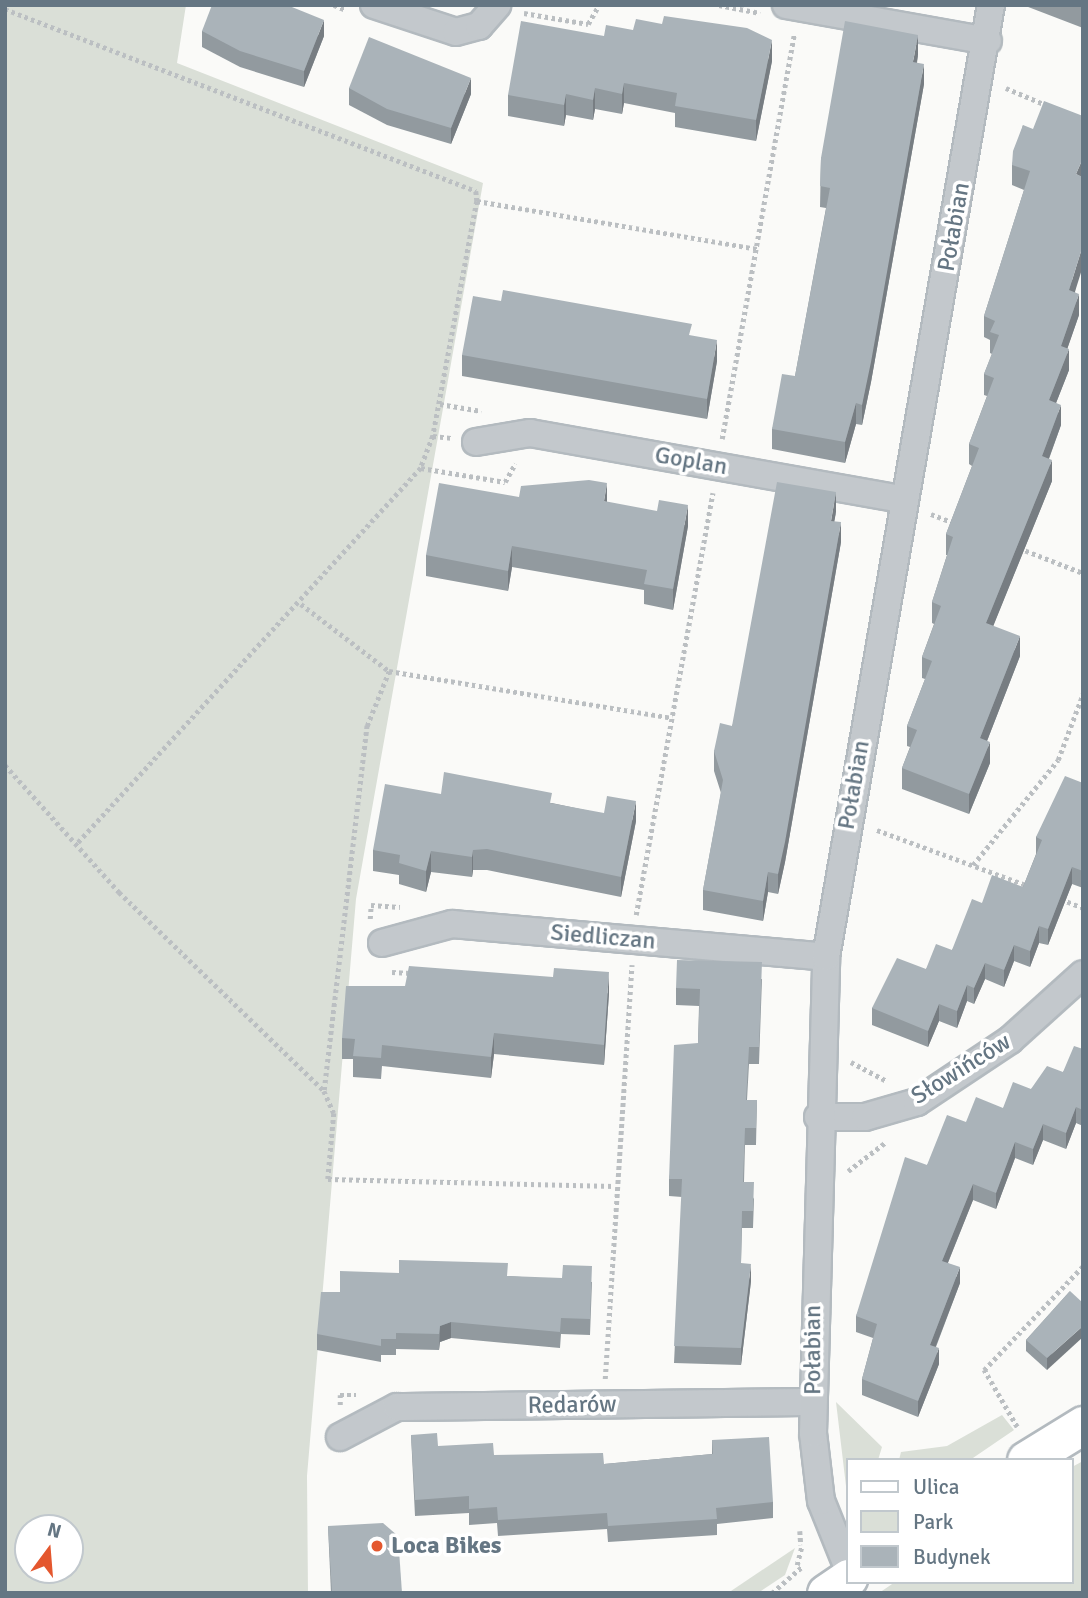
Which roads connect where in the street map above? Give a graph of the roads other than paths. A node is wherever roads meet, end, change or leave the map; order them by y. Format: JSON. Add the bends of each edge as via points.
{"nodes":[{"id":1,"x":374,"y":5,"type":"edge"},
{"id":2,"x":497,"y":5,"type":"edge"},
{"id":3,"x":991,"y":5,"type":"edge"},
{"id":4,"x":791,"y":13,"type":"edge"},
{"id":5,"x":988,"y":41,"type":"junction"},
{"id":6,"x":476,"y":442,"type":"dead end"},
{"id":7,"x":914,"y":505,"type":"junction"},
{"id":8,"x":382,"y":943,"type":"dead end"},
{"id":9,"x":826,"y":957,"type":"junction"},
{"id":10,"x":1083,"y":974,"type":"edge"},
{"id":11,"x":818,"y":1117,"type":"junction"},
{"id":12,"x":812,"y":1402,"type":"junction"},
{"id":13,"x":1083,"y":1425,"type":"edge"},
{"id":14,"x":340,"y":1437,"type":"dead end"},
{"id":15,"x":1022,"y":1444,"type":"edge"},
{"id":16,"x":846,"y":1563,"type":"edge"},
{"id":17,"x":846,"y":1578,"type":"edge"},
{"id":18,"x":815,"y":1579,"type":"edge"}],
"edges":[{"from":1,"to":2,"type":"street","via":[[456,32],[479,26]]},
{"from":3,"to":5,"type":"street","name":"Połabian"},
{"from":4,"to":5,"type":"street"},
{"from":5,"to":7,"type":"street","name":"Połabian"},
{"from":6,"to":7,"type":"street","name":"Goplan","via":[[530,433]]},
{"from":7,"to":9,"type":"street","name":"Połabian"},
{"from":8,"to":9,"type":"street","name":"Siedliczan","via":[[452,924]]},
{"from":9,"to":11,"type":"street","name":"Połabian"},
{"from":10,"to":11,"type":"street","name":"Słowińców","via":[[1010,1040],[917,1102],[865,1118]]},
{"from":11,"to":12,"type":"street","name":"Połabian"},
{"from":12,"to":14,"type":"street","name":"Redarów","via":[[397,1407]]},
{"from":12,"to":16,"type":"street","name":"Połabian","via":[[821,1501]]},
{"from":13,"to":15,"type":"street"},
{"from":17,"to":18,"type":"street"}]}
